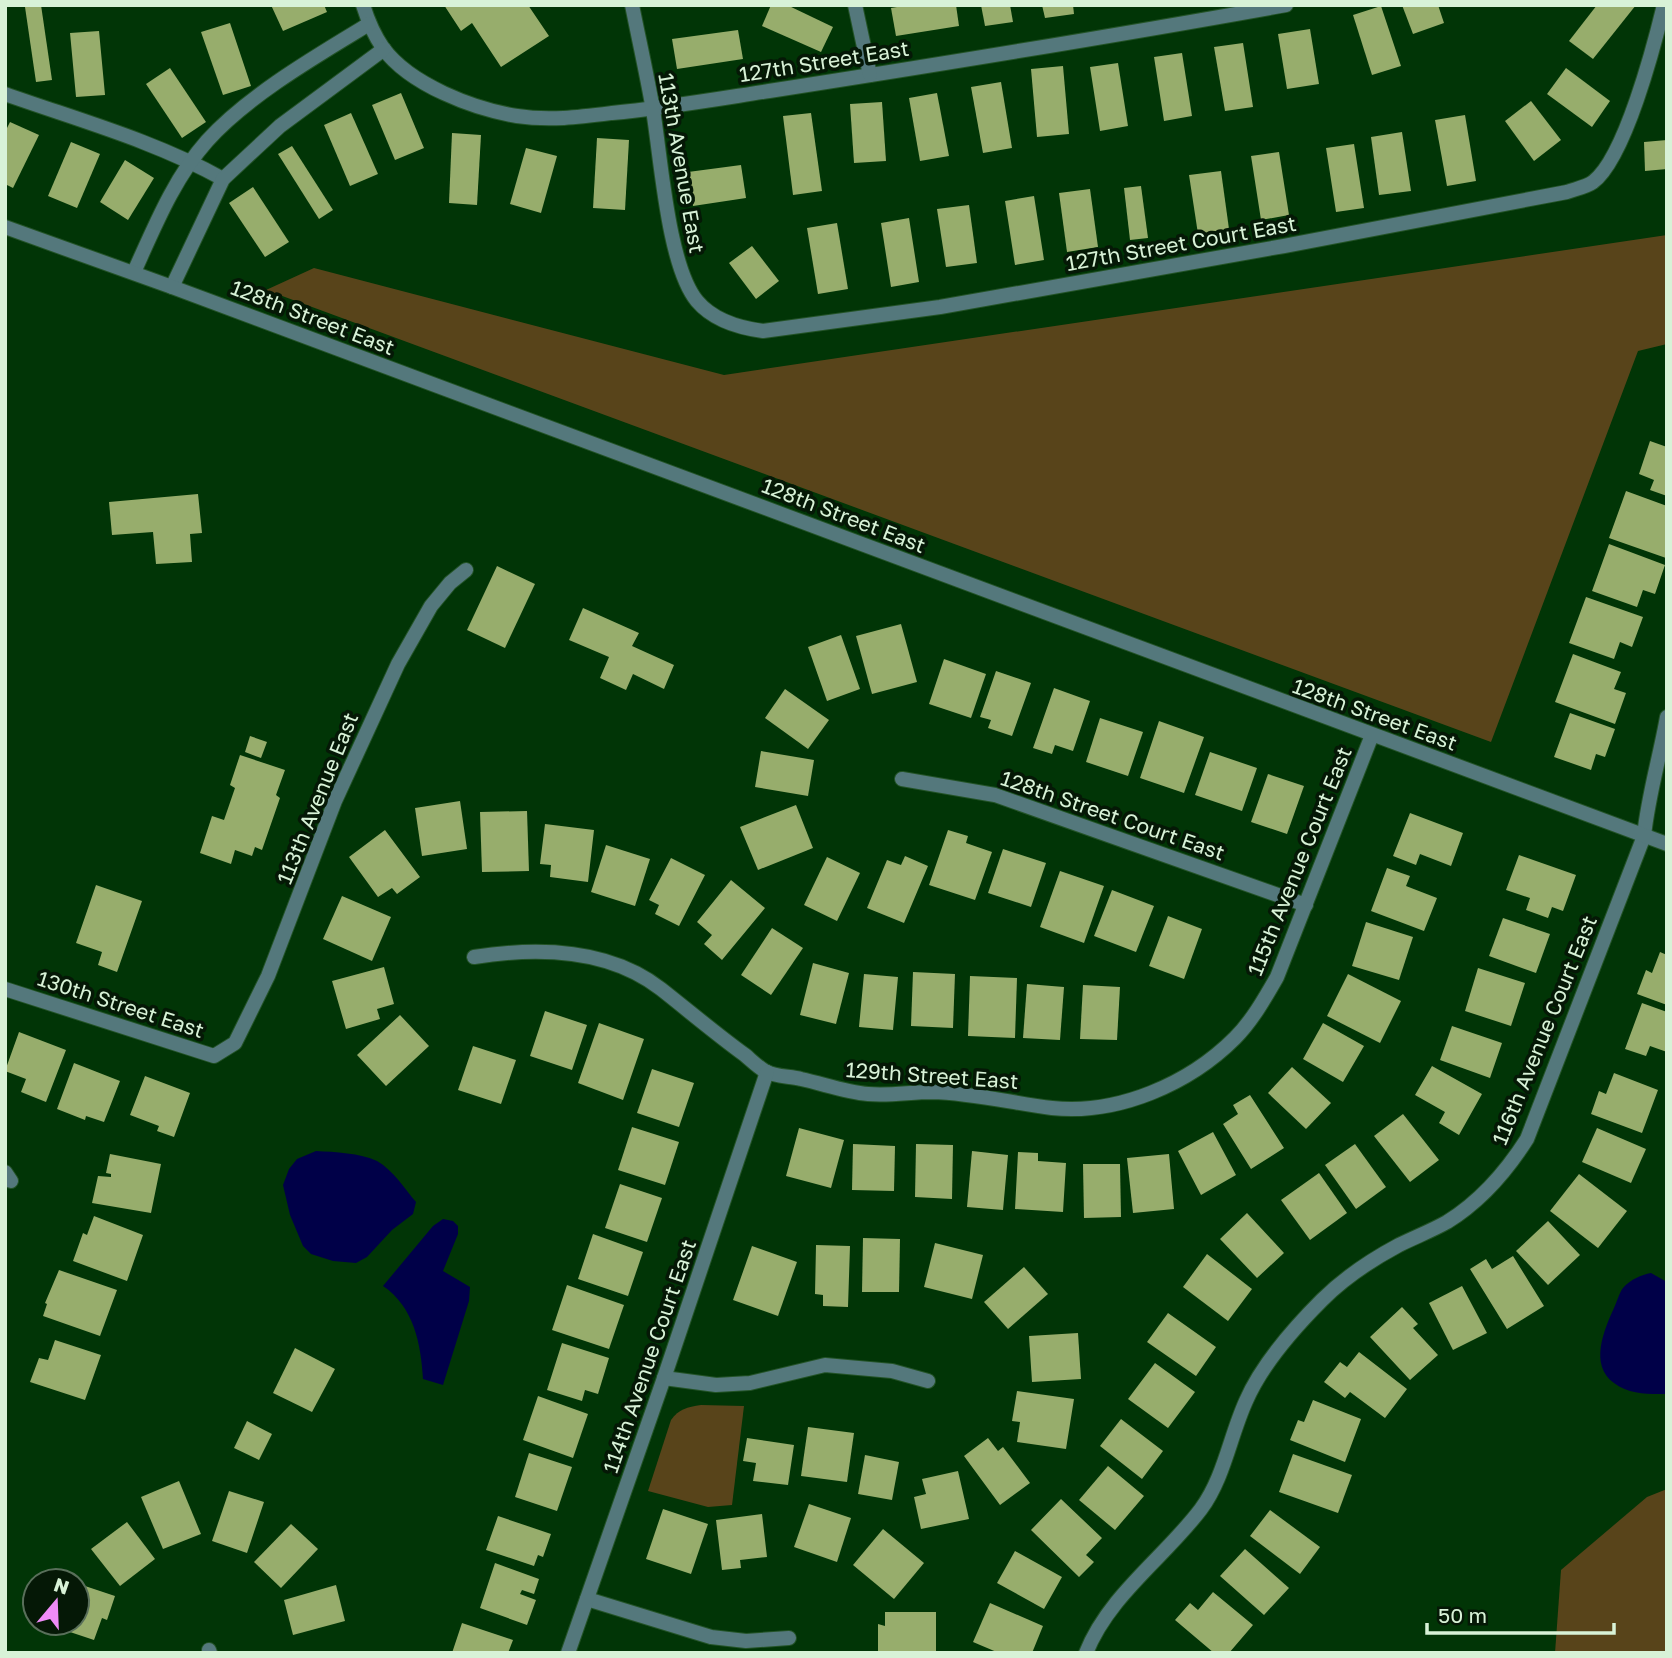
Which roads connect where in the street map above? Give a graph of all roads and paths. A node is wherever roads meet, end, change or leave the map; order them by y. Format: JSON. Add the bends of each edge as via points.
{"nodes":[{"id":1,"x":363,"y":5,"type":"edge"},
{"id":2,"x":632,"y":5,"type":"edge"},
{"id":3,"x":855,"y":5,"type":"edge"},
{"id":4,"x":1286,"y":5,"type":"edge"},
{"id":5,"x":1664,"y":5,"type":"edge"},
{"id":6,"x":369,"y":23,"type":"junction"},
{"id":7,"x":384,"y":50,"type":"junction"},
{"id":8,"x":870,"y":75,"type":"junction"},
{"id":9,"x":5,"y":94,"type":"edge"},
{"id":10,"x":653,"y":109,"type":"junction"},
{"id":11,"x":192,"y":161,"type":"junction"},
{"id":12,"x":223,"y":178,"type":"junction"},
{"id":13,"x":5,"y":227,"type":"edge"},
{"id":14,"x":134,"y":272,"type":"junction"},
{"id":15,"x":172,"y":287,"type":"junction"},
{"id":16,"x":716,"y":315,"type":"joint"},
{"id":17,"x":466,"y":570,"type":"dead end"},
{"id":18,"x":1667,"y":717,"type":"edge"},
{"id":19,"x":1372,"y":736,"type":"junction"},
{"id":20,"x":902,"y":779,"type":"dead end"},
{"id":21,"x":1644,"y":836,"type":"junction"},
{"id":22,"x":1667,"y":844,"type":"edge"},
{"id":23,"x":1306,"y":905,"type":"junction"},
{"id":24,"x":474,"y":957,"type":"dead end"},
{"id":25,"x":5,"y":989,"type":"edge"},
{"id":26,"x":223,"y":1051,"type":"joint"},
{"id":27,"x":766,"y":1072,"type":"junction"},
{"id":28,"x":1169,"y":1084,"type":"joint"},
{"id":29,"x":664,"y":1378,"type":"junction"},
{"id":30,"x":928,"y":1381,"type":"dead end"},
{"id":31,"x":587,"y":1599,"type":"junction"},
{"id":32,"x":789,"y":1638,"type":"dead end"},
{"id":33,"x":568,"y":1653,"type":"edge"},
{"id":34,"x":1086,"y":1653,"type":"edge"}],
"edges":[{"from":1,"to":6,"type":"street"},
{"from":2,"to":10,"type":"street","name":"113th Avenue East"},
{"from":3,"to":8,"type":"street"},
{"from":4,"to":8,"type":"street","name":"127th Street East"},
{"from":5,"to":16,"type":"street","name":"127th Street Court East","via":[[1624,131],[1605,168],[1585,186],[1567,192],[940,307],[764,331],[746,329]]},
{"from":6,"to":7,"type":"street"},
{"from":6,"to":11,"type":"street","via":[[233,117]]},
{"from":7,"to":10,"type":"street","name":"127th Street East","via":[[406,70],[454,99],[516,116],[556,119]]},
{"from":7,"to":12,"type":"street","via":[[280,126]]},
{"from":8,"to":10,"type":"street","name":"127th Street East"},
{"from":9,"to":11,"type":"street"},
{"from":10,"to":16,"type":"street","name":"113th Avenue East","via":[[680,269],[696,300]]},
{"from":11,"to":12,"type":"street"},
{"from":11,"to":14,"type":"street"},
{"from":12,"to":15,"type":"street"},
{"from":13,"to":14,"type":"street","name":"128th Street East"},
{"from":14,"to":15,"type":"street","name":"128th Street East"},
{"from":15,"to":19,"type":"street","name":"128th Street East"},
{"from":17,"to":26,"type":"street","name":"113th Avenue East","via":[[431,606],[398,664],[335,801],[268,976],[235,1042]]},
{"from":18,"to":21,"type":"street","name":"116th Avenue Court East"},
{"from":19,"to":21,"type":"street","name":"128th Street East"},
{"from":19,"to":23,"type":"street","name":"115th Avenue Court East"},
{"from":20,"to":23,"type":"street","name":"128th Street Court East","via":[[995,794]]},
{"from":21,"to":22,"type":"street","name":"128th Street East"},
{"from":21,"to":34,"type":"street","name":"116th Avenue Court East","via":[[1527,1139],[1508,1169],[1448,1221],[1354,1272],[1291,1334],[1246,1399],[1202,1508],[1102,1622]]},
{"from":23,"to":28,"type":"street","name":"115th Avenue Court East","via":[[1277,977],[1236,1037]]},
{"from":24,"to":27,"type":"street","name":"129th Street East","via":[[551,951],[592,957],[639,974]]},
{"from":25,"to":26,"type":"street","name":"130th Street East","via":[[214,1056]]},
{"from":27,"to":28,"type":"street","name":"129th Street East","via":[[869,1094],[929,1092],[1055,1108],[1102,1107]]},
{"from":27,"to":29,"type":"street","name":"114th Avenue Court East"},
{"from":29,"to":30,"type":"street","via":[[716,1385],[750,1383],[825,1365],[892,1371]]},
{"from":29,"to":31,"type":"street","name":"114th Avenue Court East"},
{"from":31,"to":32,"type":"street","via":[[710,1637],[746,1641]]},
{"from":31,"to":33,"type":"street","name":"114th Avenue Court East"}]}
